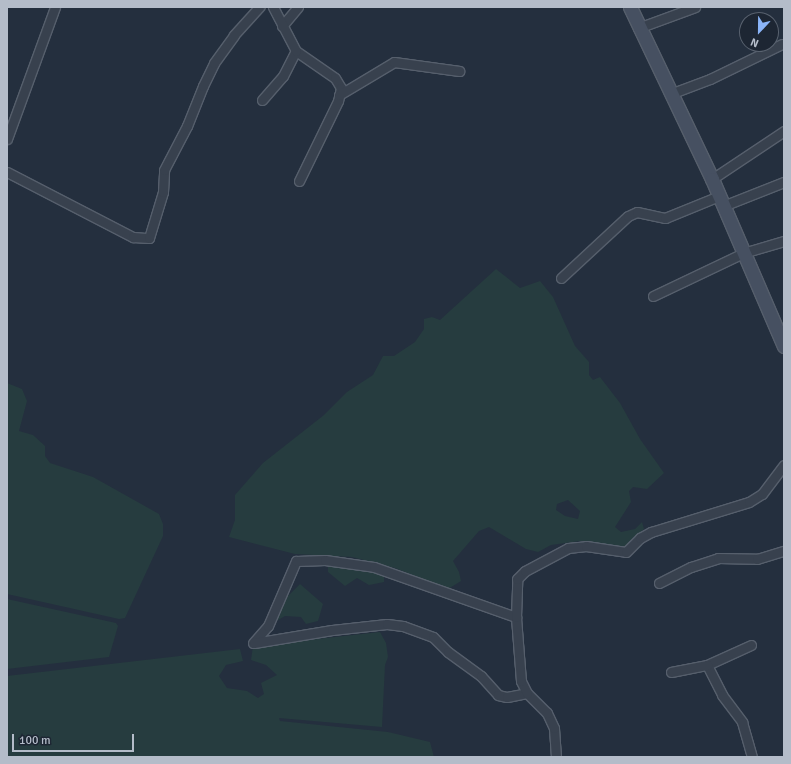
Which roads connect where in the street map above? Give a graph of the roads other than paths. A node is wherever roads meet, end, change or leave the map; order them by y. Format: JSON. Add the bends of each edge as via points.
{"nodes":[{"id":1,"x":55,"y":7,"type":"edge"},
{"id":2,"x":259,"y":7,"type":"edge"},
{"id":3,"x":273,"y":7,"type":"edge"},
{"id":4,"x":298,"y":7,"type":"edge"},
{"id":5,"x":630,"y":7,"type":"edge"},
{"id":6,"x":695,"y":7,"type":"edge"},
{"id":7,"x":282,"y":26,"type":"junction"},
{"id":8,"x":638,"y":28,"type":"junction"},
{"id":9,"x":782,"y":44,"type":"dead end"},
{"id":10,"x":296,"y":50,"type":"junction"},
{"id":11,"x":459,"y":71,"type":"dead end"},
{"id":12,"x":670,"y":94,"type":"junction"},
{"id":13,"x":340,"y":95,"type":"junction"},
{"id":14,"x":262,"y":100,"type":"dead end"},
{"id":15,"x":784,"y":131,"type":"edge"},
{"id":16,"x":7,"y":139,"type":"edge"},
{"id":17,"x":7,"y":172,"type":"edge"},
{"id":18,"x":712,"y":179,"type":"junction"},
{"id":19,"x":299,"y":181,"type":"dead end"},
{"id":20,"x":784,"y":182,"type":"edge"},
{"id":21,"x":721,"y":201,"type":"junction"},
{"id":22,"x":784,"y":241,"type":"edge"},
{"id":23,"x":743,"y":253,"type":"junction"},
{"id":24,"x":561,"y":278,"type":"dead end"},
{"id":25,"x":653,"y":296,"type":"dead end"},
{"id":26,"x":783,"y":339,"type":"edge"},
{"id":27,"x":784,"y":465,"type":"edge"},
{"id":28,"x":784,"y":551,"type":"edge"},
{"id":29,"x":659,"y":583,"type":"dead end"},
{"id":30,"x":516,"y":617,"type":"junction"},
{"id":31,"x":751,"y":645,"type":"dead end"},
{"id":32,"x":707,"y":665,"type":"junction"},
{"id":33,"x":671,"y":672,"type":"dead end"},
{"id":34,"x":527,"y":693,"type":"junction"},
{"id":35,"x":556,"y":757,"type":"edge"},
{"id":36,"x":747,"y":757,"type":"edge"},
{"id":37,"x":752,"y":757,"type":"edge"}],
"edges":[{"from":1,"to":16,"type":"street"},
{"from":2,"to":17,"type":"street","via":[[214,63],[203,86],[187,126],[164,170],[163,192],[149,238],[133,237]]},
{"from":3,"to":7,"type":"street"},
{"from":4,"to":7,"type":"street"},
{"from":5,"to":8,"type":"main road"},
{"from":6,"to":8,"type":"street"},
{"from":7,"to":10,"type":"street"},
{"from":8,"to":12,"type":"main road"},
{"from":9,"to":12,"type":"street","via":[[710,79]]},
{"from":10,"to":13,"type":"street","via":[[335,78],[341,88]]},
{"from":10,"to":14,"type":"street","via":[[283,76]]},
{"from":11,"to":13,"type":"street","via":[[394,62]]},
{"from":12,"to":18,"type":"main road"},
{"from":13,"to":19,"type":"street"},
{"from":15,"to":18,"type":"street"},
{"from":18,"to":21,"type":"main road"},
{"from":20,"to":21,"type":"street"},
{"from":21,"to":23,"type":"main road"},
{"from":21,"to":24,"type":"street","via":[[665,218],[637,212],[628,216]]},
{"from":22,"to":23,"type":"street"},
{"from":23,"to":25,"type":"street"},
{"from":23,"to":26,"type":"main road"},
{"from":27,"to":30,"type":"street","via":[[762,494],[749,502],[651,532],[640,538],[626,552],[586,546],[568,548],[525,570],[517,579]]},
{"from":28,"to":29,"type":"street","via":[[757,559],[718,558],[691,567]]},
{"from":30,"to":34,"type":"street","via":[[521,681]]},
{"from":30,"to":34,"type":"street","via":[[480,607],[374,567],[340,561],[296,561],[268,626],[253,643],[332,630],[388,624],[404,626],[433,637],[448,652],[481,676],[498,694],[507,697]]},
{"from":31,"to":32,"type":"street"},
{"from":32,"to":33,"type":"street"},
{"from":32,"to":37,"type":"street","via":[[722,695],[742,722]]},
{"from":34,"to":35,"type":"street","via":[[547,713],[554,728]]},
{"from":36,"to":37,"type":"street"}]}
